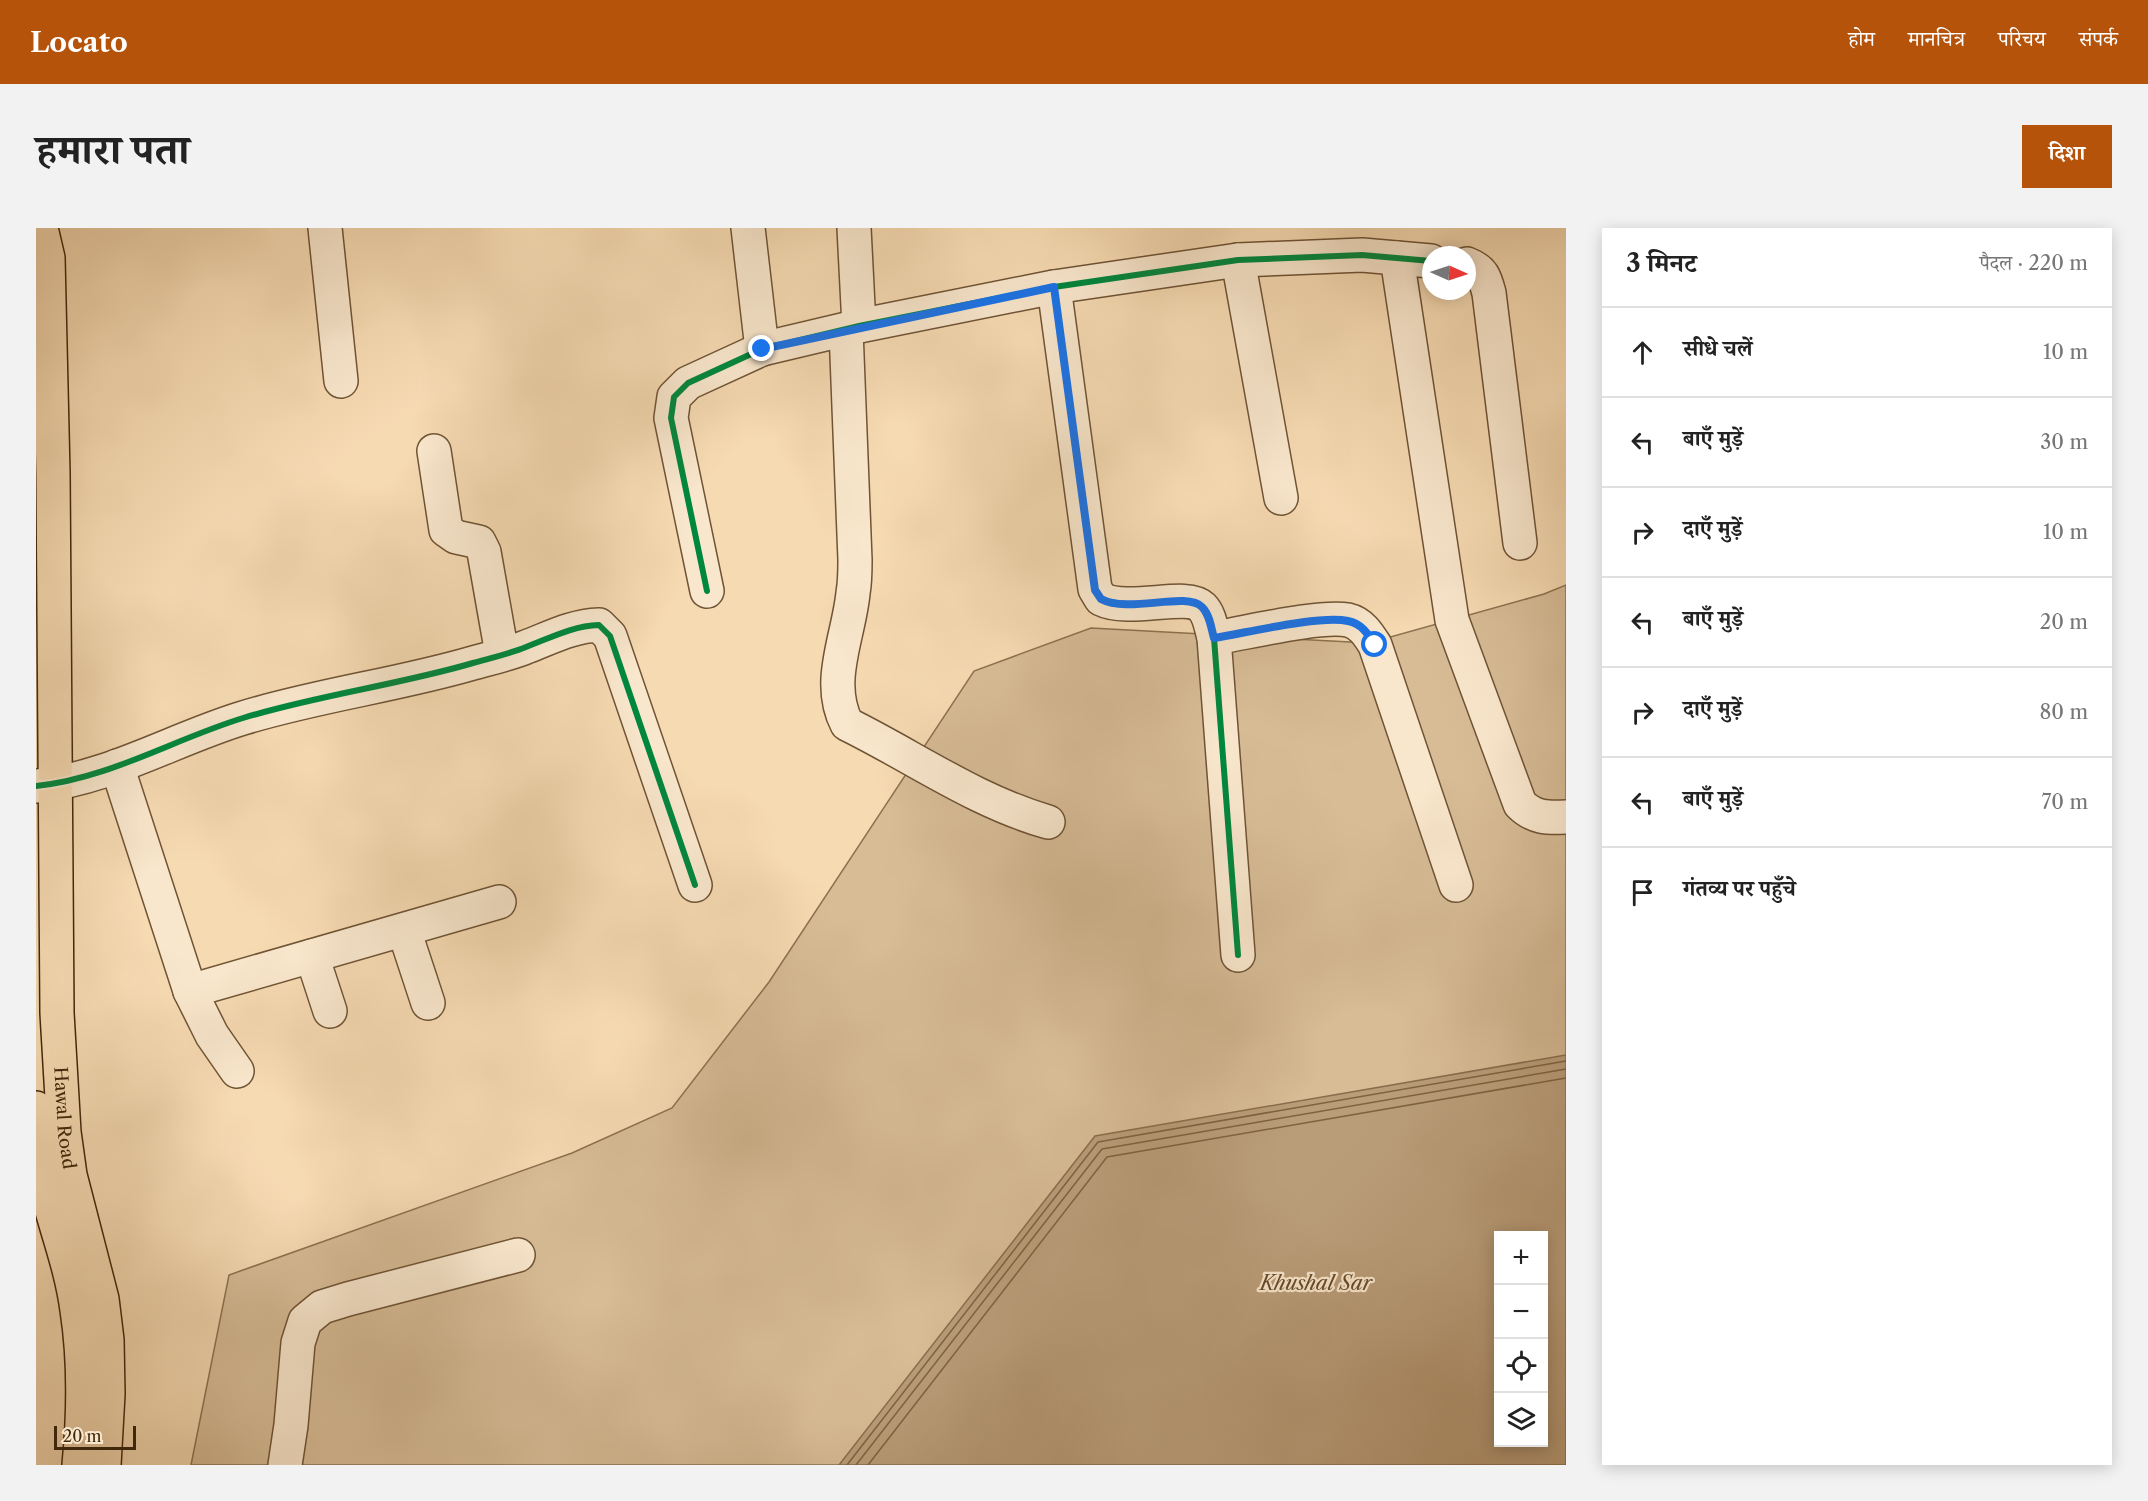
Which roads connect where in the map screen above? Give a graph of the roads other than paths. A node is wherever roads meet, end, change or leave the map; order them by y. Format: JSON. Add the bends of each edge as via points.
{"nodes":[{"id":1,"x":41,"y":228,"type":"edge"},
{"id":2,"x":325,"y":228,"type":"edge"},
{"id":3,"x":748,"y":228,"type":"edge"},
{"id":4,"x":854,"y":228,"type":"edge"},
{"id":5,"x":1362,"y":242,"type":"edge"},
{"id":6,"x":1397,"y":258,"type":"junction"},
{"id":7,"x":1238,"y":260,"type":"junction"},
{"id":8,"x":1422,"y":260,"type":"edge"},
{"id":9,"x":1476,"y":268,"type":"edge"},
{"id":10,"x":1054,"y":287,"type":"junction"},
{"id":11,"x":852,"y":328,"type":"junction"},
{"id":12,"x":762,"y":349,"type":"junction"},
{"id":13,"x":341,"y":381,"type":"dead end"},
{"id":14,"x":434,"y":451,"type":"dead end"},
{"id":15,"x":1281,"y":498,"type":"dead end"},
{"id":16,"x":1520,"y":543,"type":"dead end"},
{"id":17,"x":707,"y":591,"type":"dead end"},
{"id":18,"x":1214,"y":638,"type":"junction"},
{"id":19,"x":502,"y":654,"type":"junction"},
{"id":20,"x":117,"y":766,"type":"junction"},
{"id":21,"x":45,"y":786,"type":"edge"},
{"id":22,"x":1566,"y":817,"type":"edge"},
{"id":23,"x":1048,"y":822,"type":"dead end"},
{"id":24,"x":696,"y":885,"type":"dead end"},
{"id":25,"x":1456,"y":885,"type":"dead end"},
{"id":26,"x":499,"y":902,"type":"dead end"},
{"id":27,"x":404,"y":930,"type":"junction"},
{"id":28,"x":1239,"y":955,"type":"dead end"},
{"id":29,"x":312,"y":956,"type":"junction"},
{"id":30,"x":190,"y":991,"type":"junction"},
{"id":31,"x":428,"y":1004,"type":"dead end"},
{"id":32,"x":330,"y":1011,"type":"dead end"},
{"id":33,"x":237,"y":1071,"type":"dead end"},
{"id":34,"x":36,"y":1108,"type":"edge"},
{"id":35,"x":40,"y":1177,"type":"edge"},
{"id":36,"x":518,"y":1255,"type":"dead end"},
{"id":37,"x":79,"y":1465,"type":"edge"},
{"id":38,"x":104,"y":1465,"type":"edge"},
{"id":39,"x":285,"y":1465,"type":"edge"}],
"edges":[{"from":1,"to":21,"type":"main road","name":"Hawal Road","via":[[48,258],[53,474]]},
{"from":2,"to":13,"type":"street"},
{"from":3,"to":12,"type":"street"},
{"from":4,"to":11,"type":"street"},
{"from":5,"to":6,"type":"street"},
{"from":5,"to":7,"type":"street"},
{"from":6,"to":8,"type":"street"},
{"from":6,"to":22,"type":"street","via":[[1452,620],[1520,804],[1530,814]]},
{"from":7,"to":10,"type":"street"},
{"from":7,"to":15,"type":"street"},
{"from":9,"to":16,"type":"street","via":[[1484,275],[1489,293]]},
{"from":10,"to":11,"type":"street"},
{"from":10,"to":18,"type":"street","via":[[1095,590],[1101,599],[1126,606],[1196,603],[1204,608]]},
{"from":11,"to":12,"type":"street"},
{"from":11,"to":23,"type":"street","via":[[855,560],[838,675],[840,712],[847,724],[964,789]]},
{"from":12,"to":17,"type":"street","via":[[688,383],[674,397],[670,418]]},
{"from":14,"to":19,"type":"street","via":[[446,530],[456,537],[479,542],[484,552]]},
{"from":18,"to":25,"type":"street","via":[[1326,620],[1349,621],[1363,628],[1375,645]]},
{"from":18,"to":28,"type":"street"},
{"from":19,"to":20,"type":"street","via":[[243,718]]},
{"from":19,"to":24,"type":"street","via":[[580,626],[599,625],[610,636]]},
{"from":20,"to":21,"type":"street"},
{"from":20,"to":30,"type":"street"},
{"from":21,"to":38,"type":"main road","name":"Hawal Road","via":[[64,1132],[70,1175],[102,1299],[108,1394]]},
{"from":26,"to":27,"type":"street"},
{"from":27,"to":29,"type":"street"},
{"from":27,"to":31,"type":"street"},
{"from":29,"to":30,"type":"street"},
{"from":29,"to":32,"type":"street"},
{"from":30,"to":33,"type":"street","via":[[212,1035]]},
{"from":34,"to":35,"type":"main road","name":"Hawal Road"},
{"from":35,"to":37,"type":"main road","name":"Hawal Road","via":[[63,1244],[77,1308],[84,1365]]},
{"from":36,"to":39,"type":"street","via":[[322,1307],[305,1321],[298,1343]]}]}
